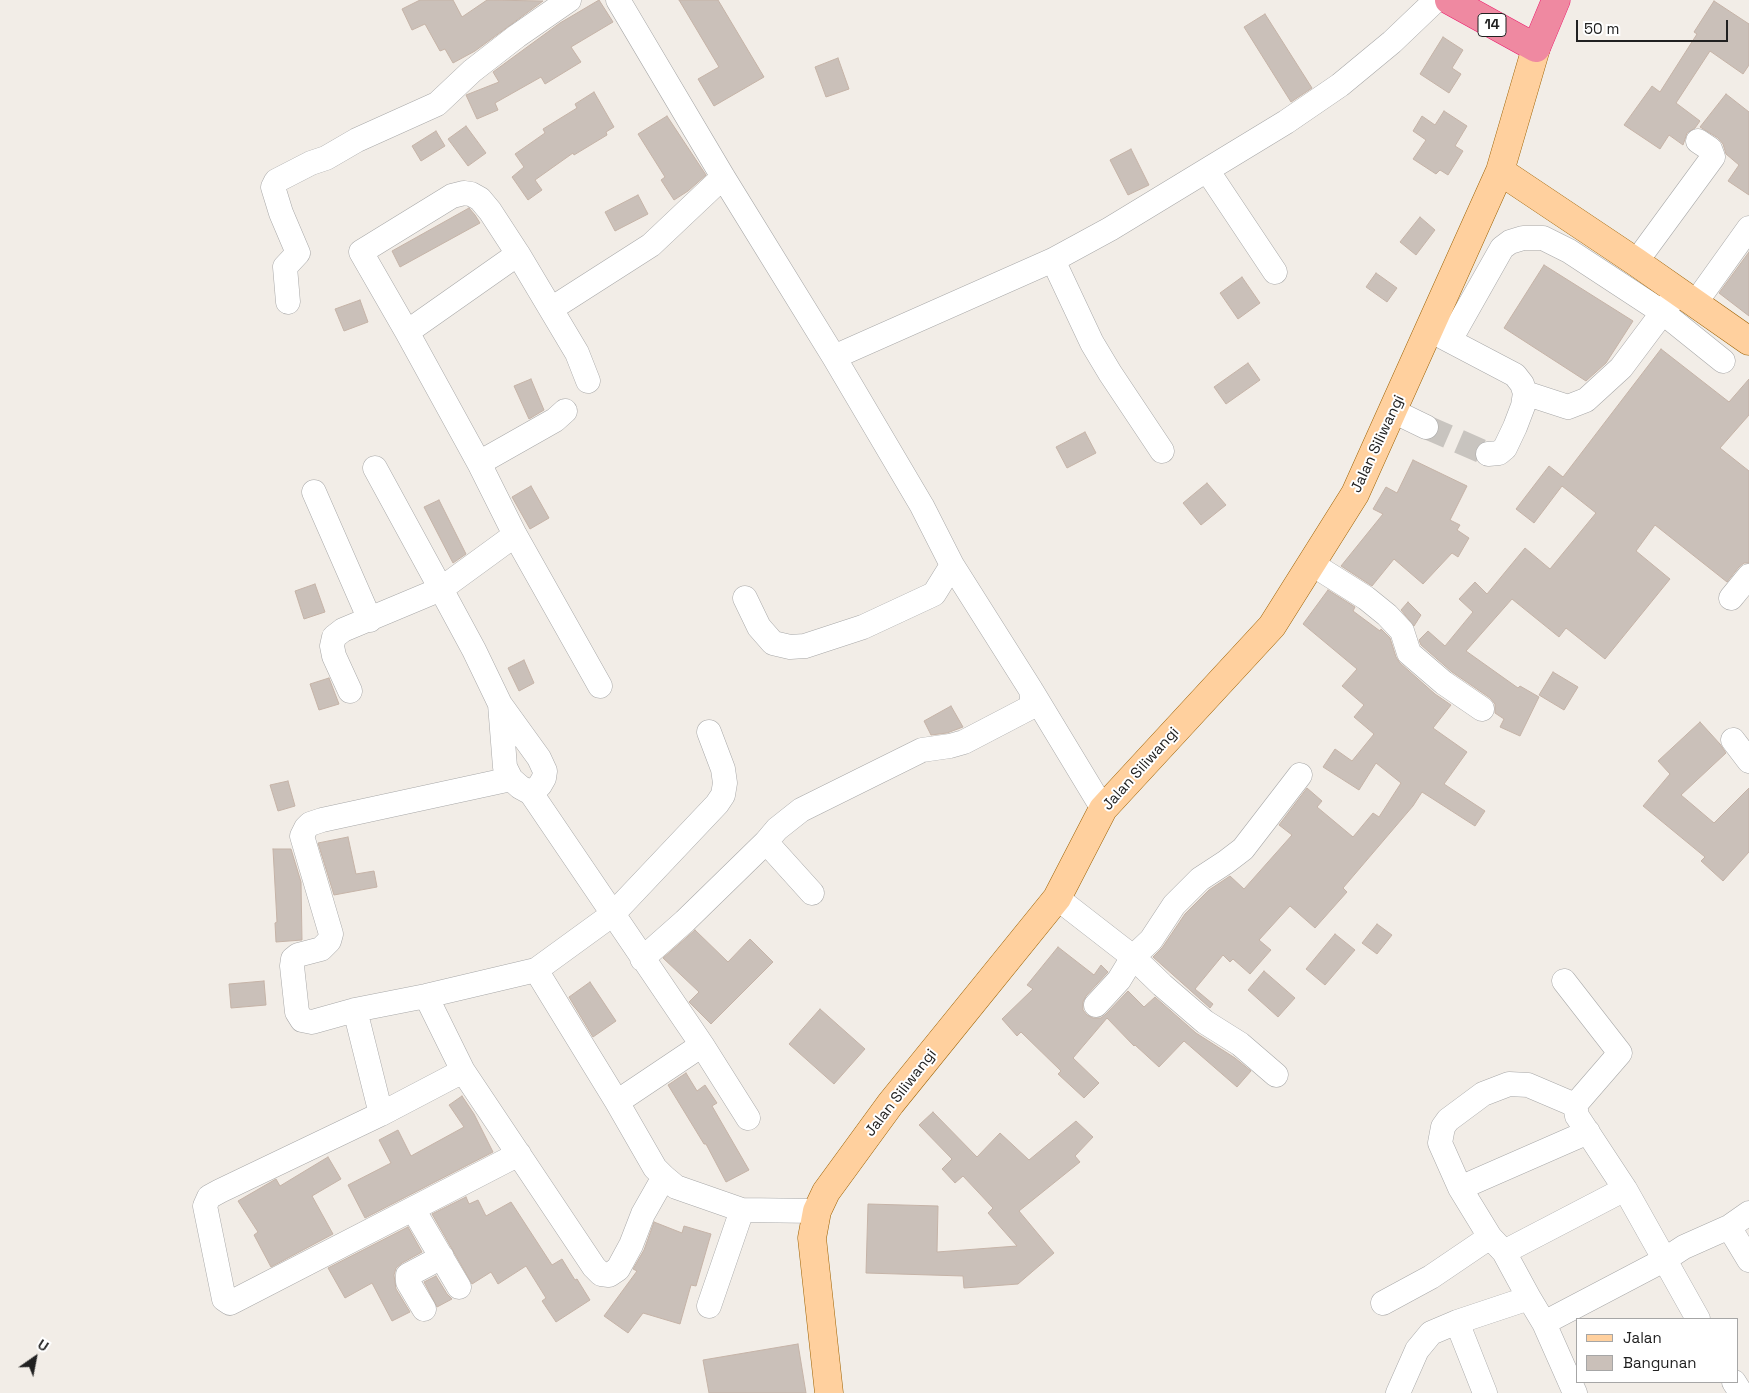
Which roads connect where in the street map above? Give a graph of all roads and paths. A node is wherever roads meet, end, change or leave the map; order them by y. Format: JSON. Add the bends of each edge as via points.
{"nodes":[{"id":1,"x":569,"y":0,"type":"edge"},
{"id":2,"x":618,"y":0,"type":"edge"},
{"id":3,"x":1436,"y":0,"type":"edge"},
{"id":4,"x":1448,"y":0,"type":"edge"},
{"id":5,"x":1556,"y":0,"type":"edge"},
{"id":6,"x":1536,"y":48,"type":"junction"},
{"id":7,"x":1698,"y":141,"type":"dead end"},
{"id":8,"x":1207,"y":170,"type":"junction"},
{"id":9,"x":1500,"y":171,"type":"junction"},
{"id":10,"x":723,"y":177,"type":"junction"},
{"id":11,"x":1749,"y":228,"type":"edge"},
{"id":12,"x":518,"y":254,"type":"junction"},
{"id":13,"x":1053,"y":260,"type":"junction"},
{"id":14,"x":1636,"y":262,"type":"junction"},
{"id":15,"x":1275,"y":272,"type":"dead end"},
{"id":16,"x":1687,"y":296,"type":"junction"},
{"id":17,"x":288,"y":302,"type":"dead end"},
{"id":18,"x":551,"y":309,"type":"junction"},
{"id":19,"x":1662,"y":312,"type":"junction"},
{"id":20,"x":407,"y":332,"type":"junction"},
{"id":21,"x":1440,"y":335,"type":"junction"},
{"id":22,"x":1749,"y":341,"type":"edge"},
{"id":23,"x":834,"y":357,"type":"junction"},
{"id":24,"x":1723,"y":361,"type":"dead end"},
{"id":25,"x":588,"y":381,"type":"dead end"},
{"id":26,"x":1525,"y":393,"type":"junction"},
{"id":27,"x":566,"y":411,"type":"dead end"},
{"id":28,"x":1393,"y":411,"type":"junction"},
{"id":29,"x":1426,"y":427,"type":"tunnel mouth"},
{"id":30,"x":1162,"y":451,"type":"dead end"},
{"id":31,"x":1488,"y":454,"type":"dead end"},
{"id":32,"x":479,"y":463,"type":"junction"},
{"id":33,"x":375,"y":468,"type":"dead end"},
{"id":34,"x":314,"y":492,"type":"dead end"},
{"id":35,"x":515,"y":535,"type":"junction"},
{"id":36,"x":1312,"y":564,"type":"junction"},
{"id":37,"x":952,"y":565,"type":"junction"},
{"id":38,"x":1749,"y":576,"type":"edge"},
{"id":39,"x":441,"y":589,"type":"junction"},
{"id":40,"x":745,"y":598,"type":"dead end"},
{"id":41,"x":1732,"y":598,"type":"dead end"},
{"id":42,"x":370,"y":620,"type":"junction"},
{"id":43,"x":600,"y":686,"type":"dead end"},
{"id":44,"x":1031,"y":690,"type":"junction"},
{"id":45,"x":350,"y":692,"type":"dead end"},
{"id":46,"x":500,"y":704,"type":"junction"},
{"id":47,"x":1482,"y":709,"type":"dead end"},
{"id":48,"x":709,"y":732,"type":"dead end"},
{"id":49,"x":1733,"y":740,"type":"dead end"},
{"id":50,"x":1749,"y":761,"type":"edge"},
{"id":51,"x":1300,"y":775,"type":"dead end"},
{"id":52,"x":510,"y":779,"type":"junction"},
{"id":53,"x":531,"y":793,"type":"junction"},
{"id":54,"x":1103,"y":809,"type":"junction"},
{"id":55,"x":766,"y":842,"type":"junction"},
{"id":56,"x":812,"y":893,"type":"dead end"},
{"id":57,"x":1057,"y":898,"type":"junction"},
{"id":58,"x":613,"y":914,"type":"junction"},
{"id":59,"x":1133,"y":957,"type":"junction"},
{"id":60,"x":642,"y":959,"type":"junction"},
{"id":61,"x":536,"y":970,"type":"junction"},
{"id":62,"x":1564,"y":981,"type":"dead end"},
{"id":63,"x":426,"y":996,"type":"junction"},
{"id":64,"x":1096,"y":1005,"type":"dead end"},
{"id":65,"x":355,"y":1010,"type":"junction"},
{"id":66,"x":702,"y":1045,"type":"junction"},
{"id":67,"x":463,"y":1071,"type":"junction"},
{"id":68,"x":1276,"y":1075,"type":"dead end"},
{"id":69,"x":617,"y":1102,"type":"junction"},
{"id":70,"x":1575,"y":1105,"type":"junction"},
{"id":71,"x":381,"y":1114,"type":"junction"},
{"id":72,"x":748,"y":1118,"type":"dead end"},
{"id":73,"x":1588,"y":1132,"type":"junction"},
{"id":74,"x":519,"y":1154,"type":"junction"},
{"id":75,"x":664,"y":1177,"type":"junction"},
{"id":76,"x":1460,"y":1188,"type":"junction"},
{"id":77,"x":1625,"y":1189,"type":"junction"},
{"id":78,"x":413,"y":1209,"type":"junction"},
{"id":79,"x":742,"y":1210,"type":"junction"},
{"id":80,"x":816,"y":1211,"type":"junction"},
{"id":81,"x":1749,"y":1213,"type":"edge"},
{"id":82,"x":1729,"y":1227,"type":"junction"},
{"id":83,"x":1497,"y":1244,"type":"junction"},
{"id":84,"x":442,"y":1258,"type":"junction"},
{"id":85,"x":1664,"y":1260,"type":"junction"},
{"id":86,"x":1749,"y":1260,"type":"edge"},
{"id":87,"x":459,"y":1287,"type":"dead end"},
{"id":88,"x":1529,"y":1298,"type":"junction"},
{"id":89,"x":1383,"y":1303,"type":"dead end"},
{"id":90,"x":708,"y":1306,"type":"dead end"},
{"id":91,"x":424,"y":1309,"type":"dead end"},
{"id":92,"x":1697,"y":1318,"type":"edge"},
{"id":93,"x":1457,"y":1322,"type":"junction"},
{"id":94,"x":1544,"y":1323,"type":"junction"},
{"id":95,"x":1577,"y":1387,"type":"edge"},
{"id":96,"x":829,"y":1393,"type":"edge"},
{"id":97,"x":1398,"y":1393,"type":"edge"},
{"id":98,"x":1485,"y":1393,"type":"edge"}],
"edges":[{"from":1,"to":17,"type":"street","via":[[472,71],[437,104],[276,181],[276,196],[298,253],[285,267]]},
{"from":2,"to":10,"type":"street"},
{"from":3,"to":8,"type":"street","via":[[1340,85]]},
{"from":4,"to":6,"type":"highway","number":"14"},
{"from":5,"to":6,"type":"highway"},
{"from":6,"to":9,"type":"main road","name":"Jalan Siliwangi"},
{"from":7,"to":14,"type":"street","via":[[1710,148],[1713,157]]},
{"from":8,"to":13,"type":"street"},
{"from":8,"to":15,"type":"street"},
{"from":9,"to":14,"type":"main road"},
{"from":9,"to":21,"type":"main road","name":"Jalan Siliwangi"},
{"from":10,"to":18,"type":"street","via":[[651,245]]},
{"from":10,"to":23,"type":"street"},
{"from":11,"to":16,"type":"street"},
{"from":12,"to":18,"type":"street"},
{"from":12,"to":20,"type":"street"},
{"from":12,"to":20,"type":"street","via":[[480,199],[464,193],[452,196],[361,252]]},
{"from":13,"to":23,"type":"street"},
{"from":13,"to":30,"type":"street","via":[[1092,343]]},
{"from":14,"to":16,"type":"main road"},
{"from":16,"to":19,"type":"street"},
{"from":16,"to":22,"type":"main road"},
{"from":18,"to":25,"type":"street","via":[[577,353]]},
{"from":19,"to":21,"type":"street","via":[[1569,251],[1543,238],[1523,238],[1502,248]]},
{"from":19,"to":24,"type":"street"},
{"from":19,"to":26,"type":"street","via":[[1620,368],[1586,400],[1568,407]]},
{"from":20,"to":32,"type":"street"},
{"from":21,"to":26,"type":"street","via":[[1515,375]]},
{"from":21,"to":28,"type":"main road","name":"Jalan Siliwangi"},
{"from":23,"to":37,"type":"street","via":[[922,506]]},
{"from":26,"to":31,"type":"street","via":[[1523,406],[1504,448],[1498,453]]},
{"from":27,"to":32,"type":"street"},
{"from":28,"to":29,"type":"street"},
{"from":28,"to":36,"type":"main road","name":"Jalan Siliwangi","via":[[1355,494]]},
{"from":32,"to":35,"type":"street"},
{"from":33,"to":39,"type":"street"},
{"from":34,"to":42,"type":"street"},
{"from":35,"to":39,"type":"street"},
{"from":35,"to":43,"type":"street"},
{"from":36,"to":47,"type":"street","via":[[1388,615],[1402,631],[1409,653]]},
{"from":36,"to":54,"type":"main road","name":"Jalan Siliwangi","via":[[1272,626]]},
{"from":37,"to":40,"type":"street","via":[[934,594],[862,627],[805,646],[790,647],[773,642],[759,627]]},
{"from":37,"to":44,"type":"street"},
{"from":38,"to":41,"type":"street"},
{"from":39,"to":42,"type":"street"},
{"from":39,"to":46,"type":"street"},
{"from":42,"to":45,"type":"street","via":[[343,630],[334,638],[334,656]]},
{"from":44,"to":54,"type":"street"},
{"from":44,"to":55,"type":"street","via":[[1033,706],[964,742],[922,750],[801,810]]},
{"from":46,"to":52,"type":"street","via":[[505,767]]},
{"from":46,"to":53,"type":"street","via":[[545,771],[540,786]]},
{"from":48,"to":58,"type":"street","via":[[723,769],[723,795]]},
{"from":49,"to":50,"type":"street"},
{"from":51,"to":59,"type":"street","via":[[1242,849],[1200,879],[1174,906],[1151,940]]},
{"from":52,"to":53,"type":"street"},
{"from":52,"to":65,"type":"street","via":[[322,820],[306,828],[302,836],[331,934],[321,949],[298,955],[293,960],[296,1012],[302,1020],[312,1022]]},
{"from":53,"to":58,"type":"street"},
{"from":54,"to":57,"type":"main road","name":"Jalan Siliwangi"},
{"from":55,"to":56,"type":"street"},
{"from":55,"to":60,"type":"street"},
{"from":57,"to":59,"type":"street"},
{"from":57,"to":80,"type":"main road","name":"Jalan Siliwangi","via":[[891,1103],[826,1192]]},
{"from":58,"to":60,"type":"street"},
{"from":58,"to":61,"type":"street"},
{"from":59,"to":64,"type":"street","via":[[1119,980]]},
{"from":59,"to":68,"type":"street","via":[[1205,1022],[1240,1044]]},
{"from":60,"to":66,"type":"street"},
{"from":61,"to":63,"type":"street"},
{"from":61,"to":69,"type":"street"},
{"from":62,"to":70,"type":"street","via":[[1620,1052]]},
{"from":63,"to":65,"type":"street"},
{"from":63,"to":67,"type":"street"},
{"from":65,"to":71,"type":"street"},
{"from":66,"to":69,"type":"street"},
{"from":66,"to":72,"type":"street"},
{"from":67,"to":71,"type":"street"},
{"from":67,"to":74,"type":"street"},
{"from":69,"to":75,"type":"street","via":[[655,1168]]},
{"from":70,"to":73,"type":"street","via":[[1577,1116]]},
{"from":70,"to":76,"type":"street","via":[[1528,1085],[1509,1084],[1482,1094],[1443,1127],[1440,1143]]},
{"from":71,"to":78,"type":"street","via":[[209,1197],[205,1206],[224,1300],[230,1303]]},
{"from":73,"to":76,"type":"street"},
{"from":73,"to":77,"type":"street"},
{"from":74,"to":75,"type":"street","via":[[601,1274],[610,1275],[618,1269]]},
{"from":74,"to":78,"type":"street"},
{"from":75,"to":79,"type":"street","via":[[676,1187]]},
{"from":76,"to":83,"type":"street"},
{"from":77,"to":83,"type":"street"},
{"from":77,"to":85,"type":"street"},
{"from":78,"to":84,"type":"street"},
{"from":79,"to":80,"type":"street"},
{"from":79,"to":90,"type":"street"},
{"from":80,"to":96,"type":"main road","name":"Jalan Siliwangi","via":[[812,1238]]},
{"from":81,"to":82,"type":"street"},
{"from":82,"to":85,"type":"street"},
{"from":82,"to":86,"type":"street"},
{"from":83,"to":88,"type":"street"},
{"from":83,"to":89,"type":"street"},
{"from":84,"to":87,"type":"street"},
{"from":84,"to":91,"type":"street","via":[[408,1275],[408,1282]]},
{"from":85,"to":92,"type":"street"},
{"from":85,"to":94,"type":"street"},
{"from":88,"to":93,"type":"street"},
{"from":88,"to":94,"type":"street"},
{"from":93,"to":97,"type":"street","via":[[1431,1333],[1421,1344]]},
{"from":93,"to":98,"type":"street"},
{"from":94,"to":95,"type":"street"}]}
